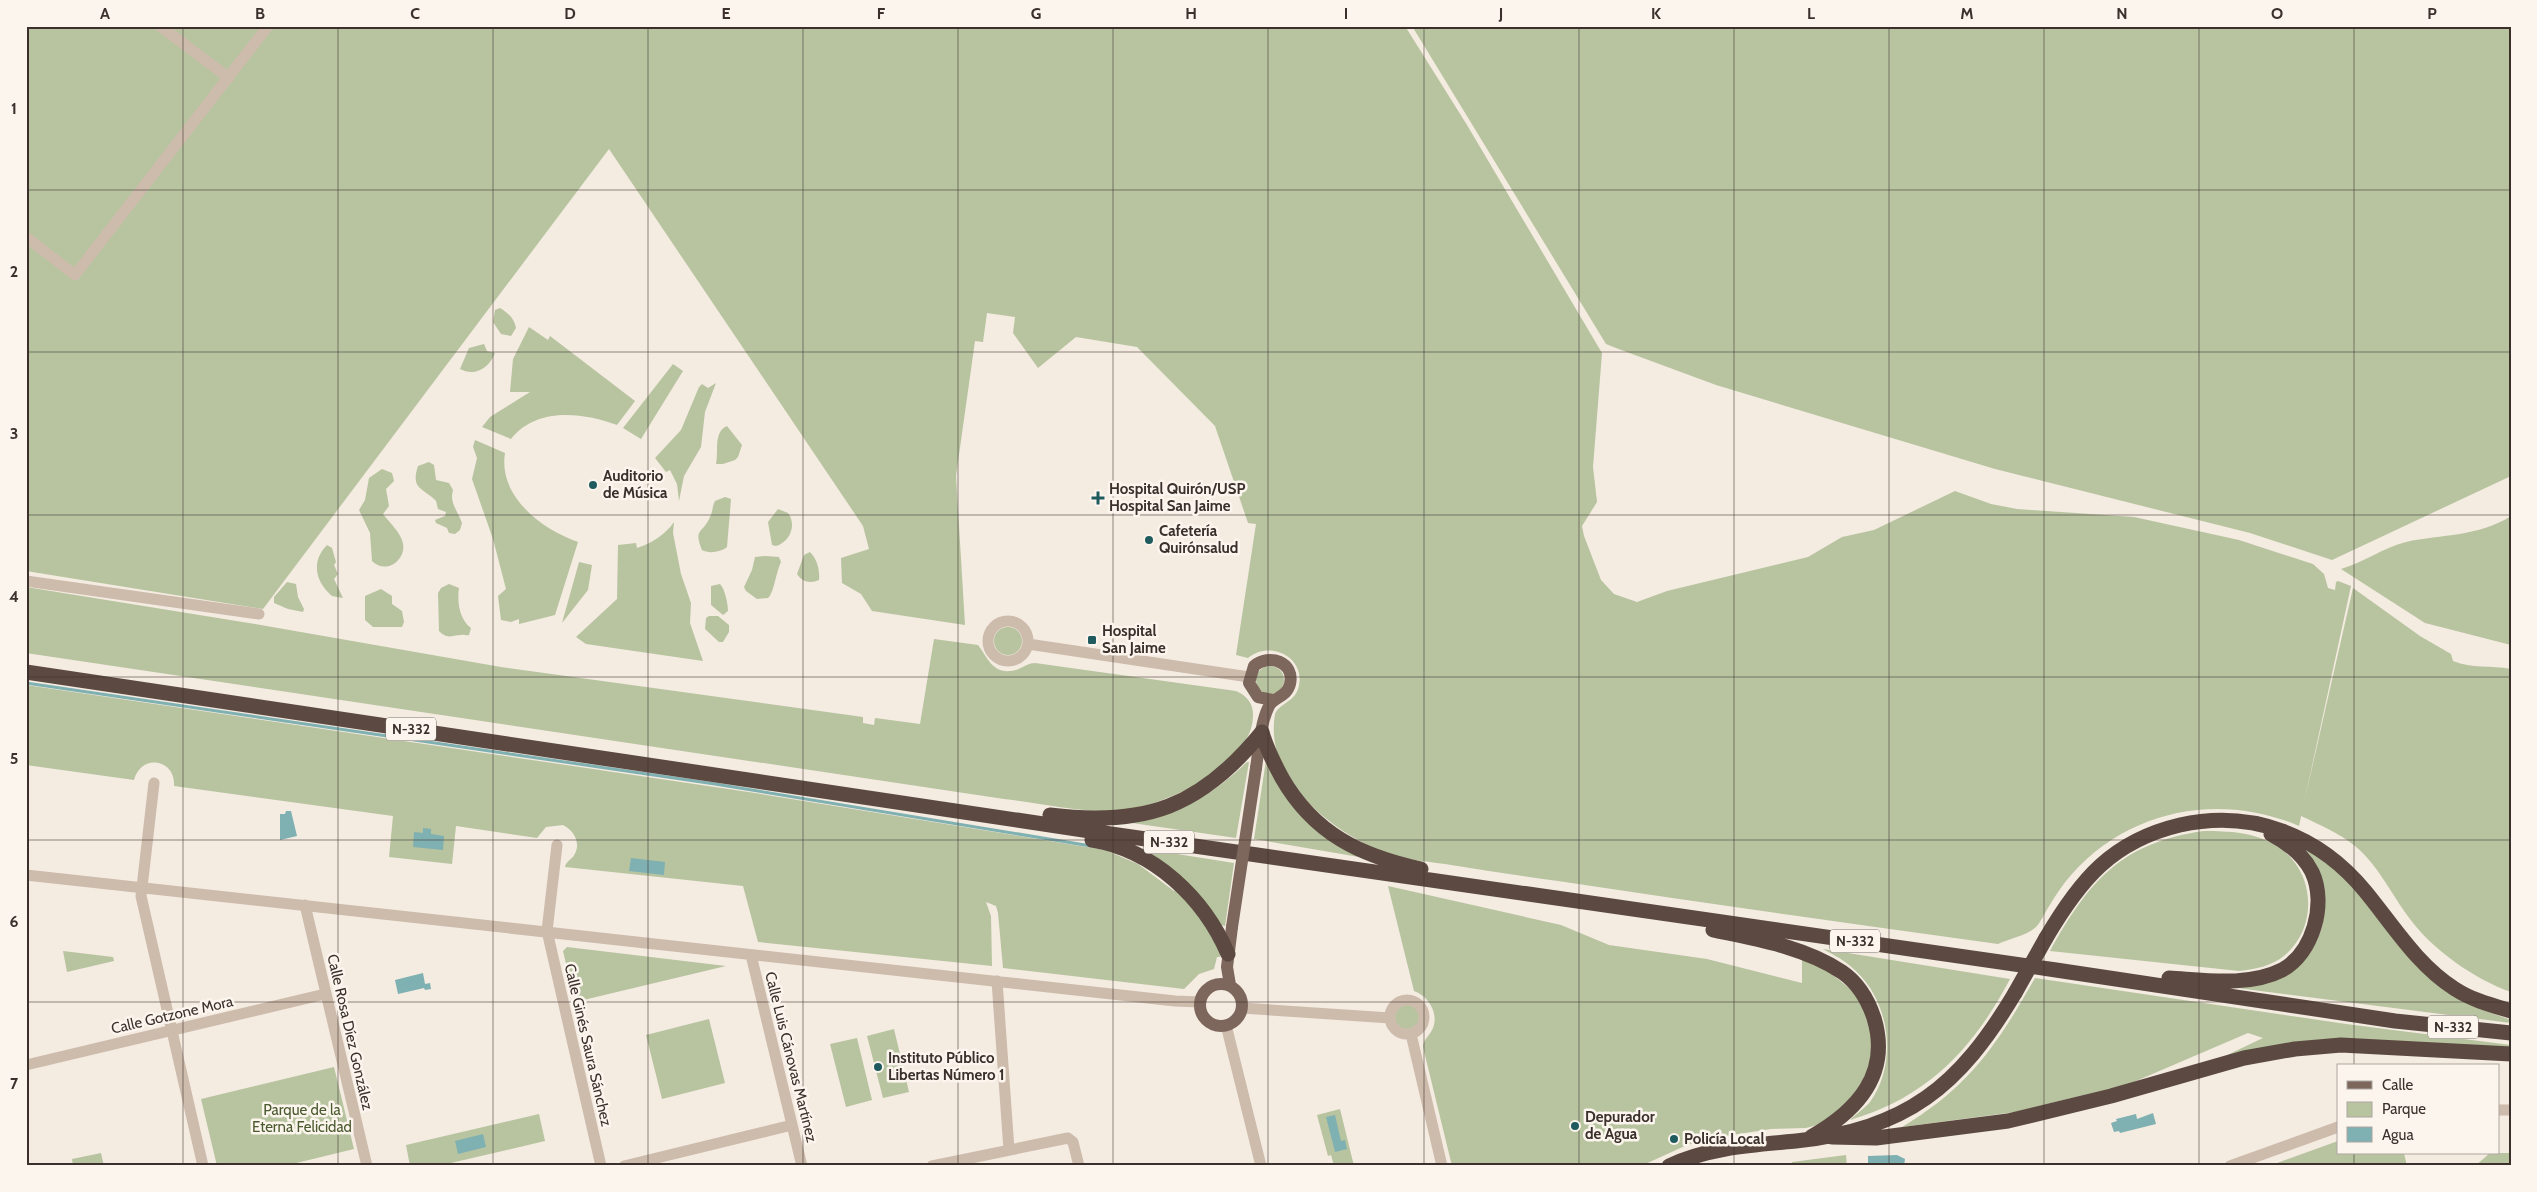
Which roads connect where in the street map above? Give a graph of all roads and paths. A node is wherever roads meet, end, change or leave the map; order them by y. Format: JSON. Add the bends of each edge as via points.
{"nodes":[{"id":1,"x":160,"y":26,"type":"edge"},
{"id":2,"x":268,"y":26,"type":"edge"},
{"id":3,"x":229,"y":78,"type":"junction"},
{"id":4,"x":26,"y":237,"type":"edge"},
{"id":5,"x":26,"y":581,"type":"edge"},
{"id":6,"x":259,"y":614,"type":"dead end"},
{"id":7,"x":1028,"y":644,"type":"dead end"},
{"id":8,"x":26,"y":672,"type":"edge"},
{"id":9,"x":1249,"y":677,"type":"junction"},
{"id":10,"x":1258,"y":697,"type":"junction"},
{"id":11,"x":1273,"y":700,"type":"junction"},
{"id":12,"x":1266,"y":714,"type":"junction"},
{"id":13,"x":1262,"y":732,"type":"junction"},
{"id":14,"x":154,"y":783,"type":"dead end"},
{"id":15,"x":796,"y":786,"type":"junction"},
{"id":16,"x":2235,"y":820,"type":"junction"},
{"id":17,"x":557,"y":845,"type":"dead end"},
{"id":18,"x":26,"y":874,"type":"edge"},
{"id":19,"x":141,"y":887,"type":"junction"},
{"id":20,"x":1544,"y":896,"type":"junction"},
{"id":21,"x":305,"y":905,"type":"junction"},
{"id":22,"x":1654,"y":912,"type":"junction"},
{"id":23,"x":547,"y":931,"type":"junction"},
{"id":24,"x":751,"y":955,"type":"junction"},
{"id":25,"x":1227,"y":960,"type":"junction"},
{"id":26,"x":2056,"y":970,"type":"junction"},
{"id":27,"x":997,"y":981,"type":"junction"},
{"id":28,"x":1223,"y":985,"type":"junction"},
{"id":29,"x":325,"y":994,"type":"junction"},
{"id":30,"x":1200,"y":1002,"type":"junction"},
{"id":31,"x":1242,"y":1008,"type":"junction"},
{"id":32,"x":2511,"y":1011,"type":"edge"},
{"id":33,"x":1390,"y":1018,"type":"junction"},
{"id":34,"x":1226,"y":1025,"type":"junction"},
{"id":35,"x":171,"y":1031,"type":"junction"},
{"id":36,"x":2511,"y":1033,"type":"edge"},
{"id":37,"x":1411,"y":1034,"type":"junction"},
{"id":38,"x":2511,"y":1054,"type":"edge"},
{"id":39,"x":26,"y":1065,"type":"edge"},
{"id":40,"x":792,"y":1125,"type":"junction"},
{"id":41,"x":2337,"y":1127,"type":"edge"},
{"id":42,"x":1832,"y":1137,"type":"junction"},
{"id":43,"x":1808,"y":1140,"type":"junction"},
{"id":44,"x":1009,"y":1150,"type":"junction"},
{"id":45,"x":203,"y":1166,"type":"edge"},
{"id":46,"x":366,"y":1166,"type":"edge"},
{"id":47,"x":601,"y":1166,"type":"edge"},
{"id":48,"x":624,"y":1166,"type":"edge"},
{"id":49,"x":802,"y":1166,"type":"edge"},
{"id":50,"x":932,"y":1166,"type":"edge"},
{"id":51,"x":1079,"y":1166,"type":"edge"},
{"id":52,"x":1261,"y":1166,"type":"edge"},
{"id":53,"x":1442,"y":1166,"type":"edge"},
{"id":54,"x":1669,"y":1166,"type":"edge"},
{"id":55,"x":2230,"y":1166,"type":"edge"}],
"edges":[{"from":1,"to":3,"type":"street"},
{"from":2,"to":3,"type":"street"},
{"from":3,"to":4,"type":"street","via":[[75,275]]},
{"from":5,"to":6,"type":"street"},
{"from":7,"to":9,"type":"street"},
{"from":8,"to":15,"type":"highway","number":"N-332"},
{"from":9,"to":10,"type":"main road","via":[[1251,688]]},
{"from":9,"to":11,"type":"main road","via":[[1258,662],[1270,659],[1282,662],[1289,672],[1290,684],[1284,695]]},
{"from":10,"to":11,"type":"main road"},
{"from":10,"to":12,"type":"main road"},
{"from":11,"to":12,"type":"main road"},
{"from":12,"to":13,"type":"main road"},
{"from":13,"to":15,"type":"highway","via":[[1239,760],[1214,782],[1150,813],[1121,818],[1089,820]]},
{"from":13,"to":20,"type":"highway","via":[[1274,764],[1291,794],[1316,822],[1349,845],[1398,864],[1506,884]]},
{"from":13,"to":25,"type":"main road","bridge":true},
{"from":14,"to":19,"type":"street"},
{"from":15,"to":20,"type":"highway","number":"N-332"},
{"from":15,"to":25,"type":"highway","number":"N-332","via":[[1096,840],[1122,848],[1179,883],[1211,922]]},
{"from":16,"to":26,"type":"highway","via":[[2286,842],[2306,863],[2314,879],[2316,921],[2305,946],[2283,969],[2255,978],[2233,980],[2163,978],[2076,968]]},
{"from":16,"to":32,"type":"highway","via":[[2277,828],[2309,842],[2349,874],[2403,940],[2436,974],[2473,999]]},
{"from":16,"to":42,"type":"highway","bridge":true,"via":[[2217,819],[2167,828],[2118,850],[2101,863],[2082,883],[1976,1053],[1936,1093],[1904,1113],[1864,1129]]},
{"from":17,"to":23,"type":"street","name":"Calle Ginés Saura Sánchez"},
{"from":18,"to":19,"type":"street"},
{"from":19,"to":21,"type":"street"},
{"from":19,"to":35,"type":"street","via":[[142,905]]},
{"from":20,"to":22,"type":"highway","number":"N-332"},
{"from":21,"to":23,"type":"street"},
{"from":21,"to":29,"type":"street","name":"Calle Rosa Díez González"},
{"from":22,"to":26,"type":"highway","number":"N-332"},
{"from":22,"to":43,"type":"highway","via":[[1682,923],[1777,945],[1816,958],[1844,973],[1863,995],[1878,1036],[1874,1072],[1855,1105]]},
{"from":23,"to":24,"type":"street"},
{"from":23,"to":47,"type":"street","name":"Calle Ginés Saura Sánchez"},
{"from":24,"to":27,"type":"street"},
{"from":24,"to":40,"type":"street","name":"Calle Luis Cánovas Martínez"},
{"from":25,"to":28,"type":"main road"},
{"from":26,"to":36,"type":"highway","number":"N-332","via":[[2395,1022]]},
{"from":27,"to":30,"type":"street"},
{"from":27,"to":44,"type":"street"},
{"from":28,"to":30,"type":"main road","via":[[1206,990]]},
{"from":28,"to":31,"type":"main road","via":[[1240,995]]},
{"from":29,"to":35,"type":"street","name":"Calle Gotzone Mora"},
{"from":29,"to":46,"type":"street","name":"Calle Rosa Díez González"},
{"from":30,"to":34,"type":"main road","via":[[1207,1021]]},
{"from":31,"to":33,"type":"street"},
{"from":31,"to":34,"type":"main road","via":[[1237,1018]]},
{"from":33,"to":37,"type":"street","via":[[1397,1031]]},
{"from":33,"to":37,"type":"street","via":[[1393,1008],[1401,1001],[1417,1003],[1424,1012],[1424,1023]]},
{"from":34,"to":52,"type":"street"},
{"from":35,"to":39,"type":"street","name":"Calle Gotzone Mora"},
{"from":35,"to":45,"type":"street"},
{"from":37,"to":53,"type":"street"},
{"from":38,"to":42,"type":"highway","number":"N-332","via":[[2341,1045],[2295,1048],[2244,1058],[2008,1121],[1876,1138]]},
{"from":40,"to":48,"type":"street"},
{"from":40,"to":49,"type":"street","name":"Calle Luis Cánovas Martínez"},
{"from":41,"to":55,"type":"street"},
{"from":42,"to":43,"type":"highway"},
{"from":43,"to":54,"type":"highway","via":[[1731,1147]]},
{"from":44,"to":50,"type":"street"},
{"from":44,"to":51,"type":"street","via":[[1068,1138],[1072,1140]]}]}
